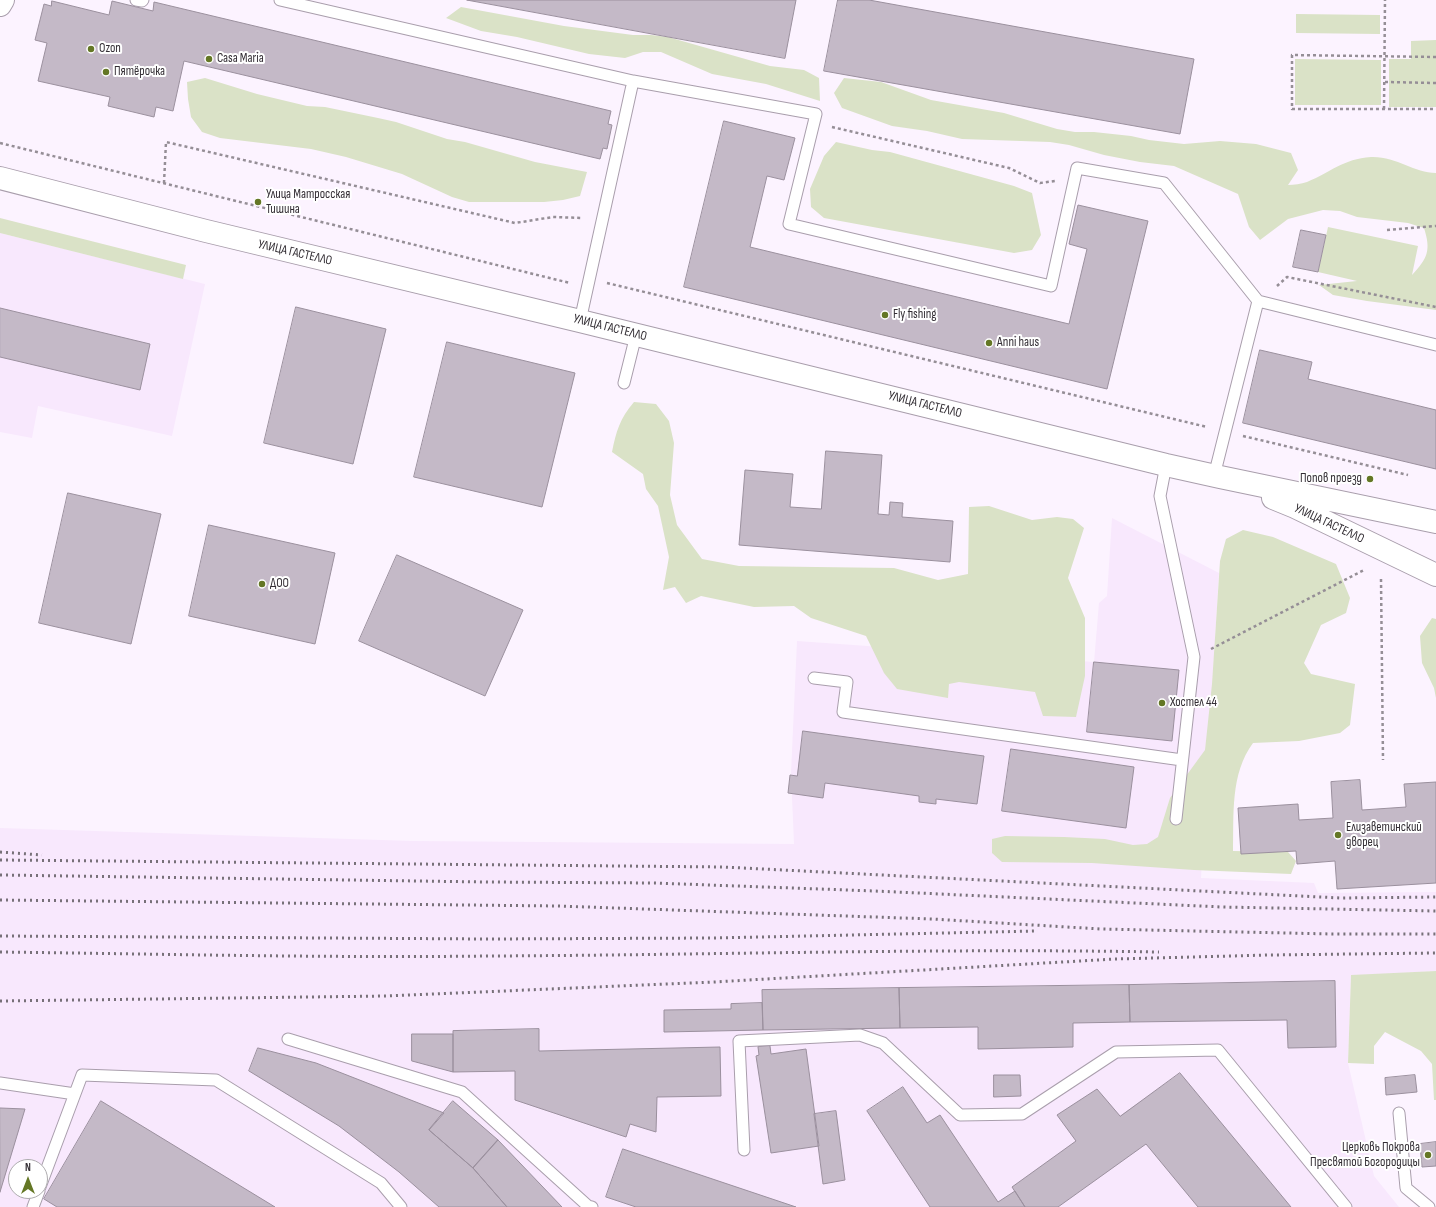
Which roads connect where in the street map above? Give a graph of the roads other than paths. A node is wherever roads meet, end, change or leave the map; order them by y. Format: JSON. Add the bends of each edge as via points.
{"nodes":[{"id":1,"x":3,"y":0,"type":"edge"},
{"id":2,"x":136,"y":0,"type":"edge"},
{"id":3,"x":143,"y":0,"type":"edge"},
{"id":4,"x":280,"y":0,"type":"edge"},
{"id":5,"x":0,"y":5,"type":"edge"},
{"id":6,"x":633,"y":81,"type":"junction"},
{"id":7,"x":0,"y":178,"type":"edge"},
{"id":8,"x":1258,"y":301,"type":"junction"},
{"id":9,"x":580,"y":321,"type":"junction"},
{"id":10,"x":636,"y":335,"type":"junction"},
{"id":11,"x":1436,"y":345,"type":"edge"},
{"id":12,"x":624,"y":383,"type":"dead end"},
{"id":13,"x":1166,"y":465,"type":"junction"},
{"id":14,"x":1217,"y":477,"type":"junction"},
{"id":15,"x":1436,"y":522,"type":"edge"},
{"id":16,"x":1436,"y":575,"type":"edge"},
{"id":17,"x":814,"y":678,"type":"dead end"},
{"id":18,"x":1182,"y":760,"type":"junction"},
{"id":19,"x":1176,"y":819,"type":"dead end"},
{"id":20,"x":288,"y":1039,"type":"dead end"},
{"id":21,"x":0,"y":1082,"type":"edge"},
{"id":22,"x":75,"y":1094,"type":"junction"},
{"id":23,"x":1399,"y":1112,"type":"dead end"},
{"id":24,"x":744,"y":1150,"type":"dead end"},
{"id":25,"x":48,"y":1166,"type":"edge"},
{"id":26,"x":401,"y":1207,"type":"edge"},
{"id":27,"x":592,"y":1207,"type":"edge"},
{"id":28,"x":1346,"y":1207,"type":"edge"},
{"id":29,"x":1429,"y":1207,"type":"edge"}],
"edges":[{"from":1,"to":5,"type":"street"},
{"from":2,"to":3,"type":"lane"},
{"from":4,"to":6,"type":"lane"},
{"from":6,"to":8,"type":"lane","via":[[816,114],[789,224],[1051,286],[1077,168],[1164,183]]},
{"from":6,"to":9,"type":"lane"},
{"from":7,"to":9,"type":"street","name":"УЛИЦА ГАСТЕЛЛО","via":[[206,232]]},
{"from":8,"to":11,"type":"lane"},
{"from":8,"to":14,"type":"lane"},
{"from":9,"to":10,"type":"street","name":"УЛИЦА ГАСТЕЛЛО"},
{"from":10,"to":12,"type":"lane"},
{"from":10,"to":13,"type":"street","name":"УЛИЦА ГАСТЕЛЛО"},
{"from":13,"to":14,"type":"street","name":"УЛИЦА ГАСТЕЛЛО"},
{"from":13,"to":18,"type":"lane","via":[[1160,496],[1194,657]]},
{"from":14,"to":15,"type":"street","name":"УЛИЦА ГАСТЕЛЛО"},
{"from":14,"to":16,"type":"street","name":"УЛИЦА ГАСТЕЛЛО","via":[[1295,507]]},
{"from":17,"to":18,"type":"lane","via":[[847,682],[843,712]]},
{"from":18,"to":19,"type":"lane"},
{"from":20,"to":27,"type":"lane","via":[[462,1092]]},
{"from":21,"to":22,"type":"lane"},
{"from":22,"to":25,"type":"lane"},
{"from":22,"to":26,"type":"lane","via":[[82,1075],[216,1080],[381,1183]]},
{"from":23,"to":29,"type":"lane","via":[[1406,1188]]},
{"from":24,"to":28,"type":"lane","via":[[739,1041],[860,1035],[883,1043],[960,1115],[1022,1114],[1116,1052],[1218,1050]]}]}
